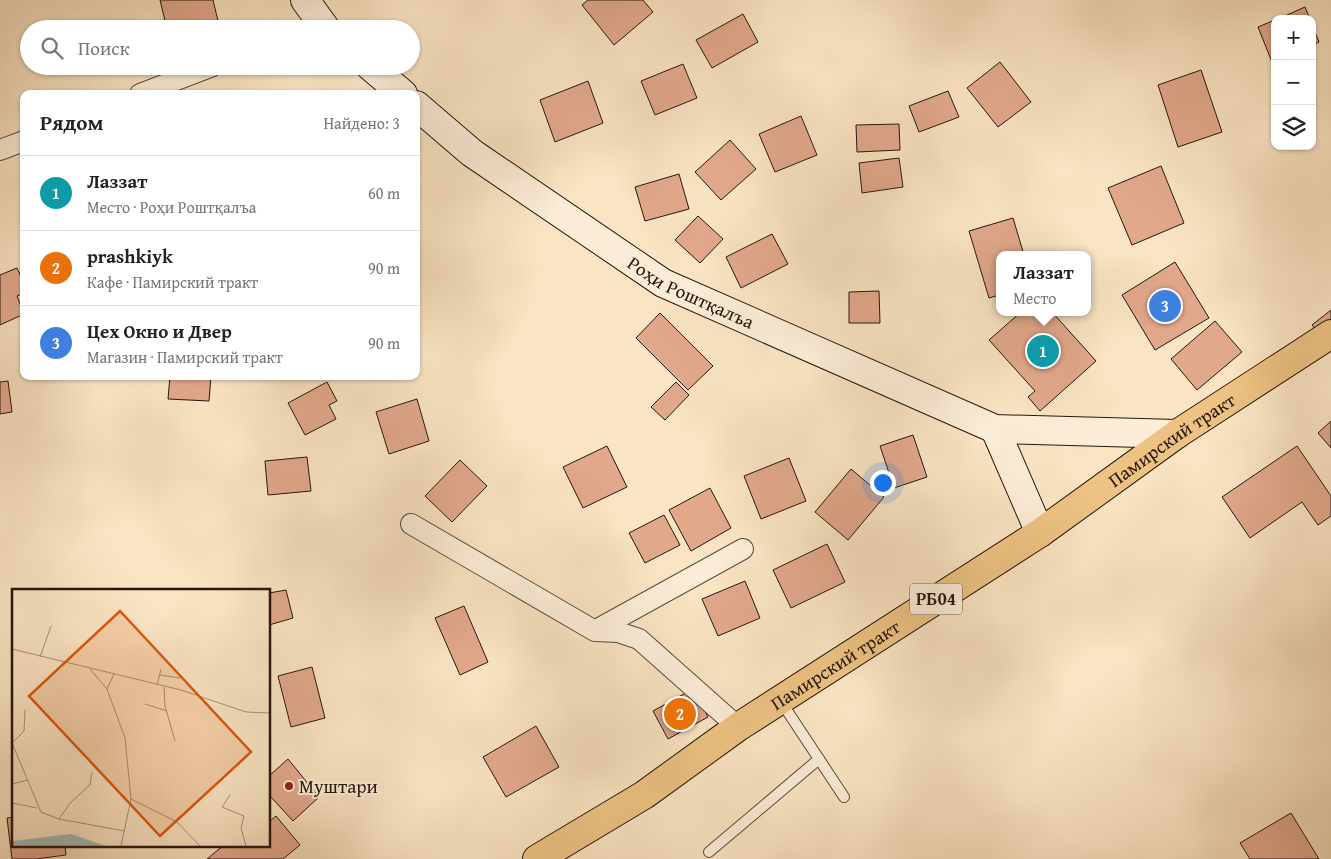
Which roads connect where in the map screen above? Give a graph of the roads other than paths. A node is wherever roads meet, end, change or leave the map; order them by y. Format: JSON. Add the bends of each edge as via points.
{"nodes":[{"id":1,"x":305,"y":0,"type":"edge"},
{"id":2,"x":319,"y":20,"type":"edge"},
{"id":3,"x":190,"y":75,"type":"edge"},
{"id":4,"x":381,"y":75,"type":"edge"},
{"id":5,"x":150,"y":90,"type":"edge"},
{"id":6,"x":398,"y":90,"type":"edge"},
{"id":7,"x":420,"y":108,"type":"edge"},
{"id":8,"x":20,"y":142,"type":"edge"},
{"id":9,"x":0,"y":150,"type":"edge"},
{"id":10,"x":1331,"y":334,"type":"edge"},
{"id":11,"x":995,"y":429,"type":"junction"},
{"id":12,"x":1177,"y":434,"type":"junction"},
{"id":13,"x":411,"y":524,"type":"dead end"},
{"id":14,"x":1040,"y":533,"type":"junction"},
{"id":15,"x":743,"y":549,"type":"dead end"},
{"id":16,"x":595,"y":631,"type":"junction"},
{"id":17,"x":780,"y":699,"type":"junction"},
{"id":18,"x":738,"y":727,"type":"junction"},
{"id":19,"x":819,"y":759,"type":"junction"},
{"id":20,"x":844,"y":797,"type":"dead end"},
{"id":21,"x":709,"y":852,"type":"dead end"},
{"id":22,"x":537,"y":859,"type":"edge"}],
"edges":[{"from":1,"to":2,"type":"main road"},
{"from":3,"to":5,"type":"street"},
{"from":4,"to":6,"type":"main road"},
{"from":7,"to":11,"type":"main road","name":"Роҳи Роштқалъа","via":[[472,153],[663,283]]},
{"from":8,"to":9,"type":"street"},
{"from":10,"to":12,"type":"main road","name":"Памирский тракт","number":"РБ04"},
{"from":11,"to":12,"type":"main road","name":"Роҳи Роштқалъа"},
{"from":11,"to":14,"type":"main road"},
{"from":12,"to":14,"type":"main road","name":"Памирский тракт","number":"РБ04"},
{"from":13,"to":16,"type":"street"},
{"from":14,"to":17,"type":"main road","name":"Памирский тракт","number":"РБ04"},
{"from":15,"to":16,"type":"street"},
{"from":16,"to":18,"type":"street","via":[[618,632],[639,639]]},
{"from":17,"to":18,"type":"main road","name":"Памирский тракт","number":"РБ04"},
{"from":17,"to":19,"type":"lane"},
{"from":18,"to":22,"type":"main road","name":"Памирский тракт","number":"РБ04","via":[[644,795]]},
{"from":19,"to":20,"type":"lane"},
{"from":19,"to":21,"type":"lane"}]}
